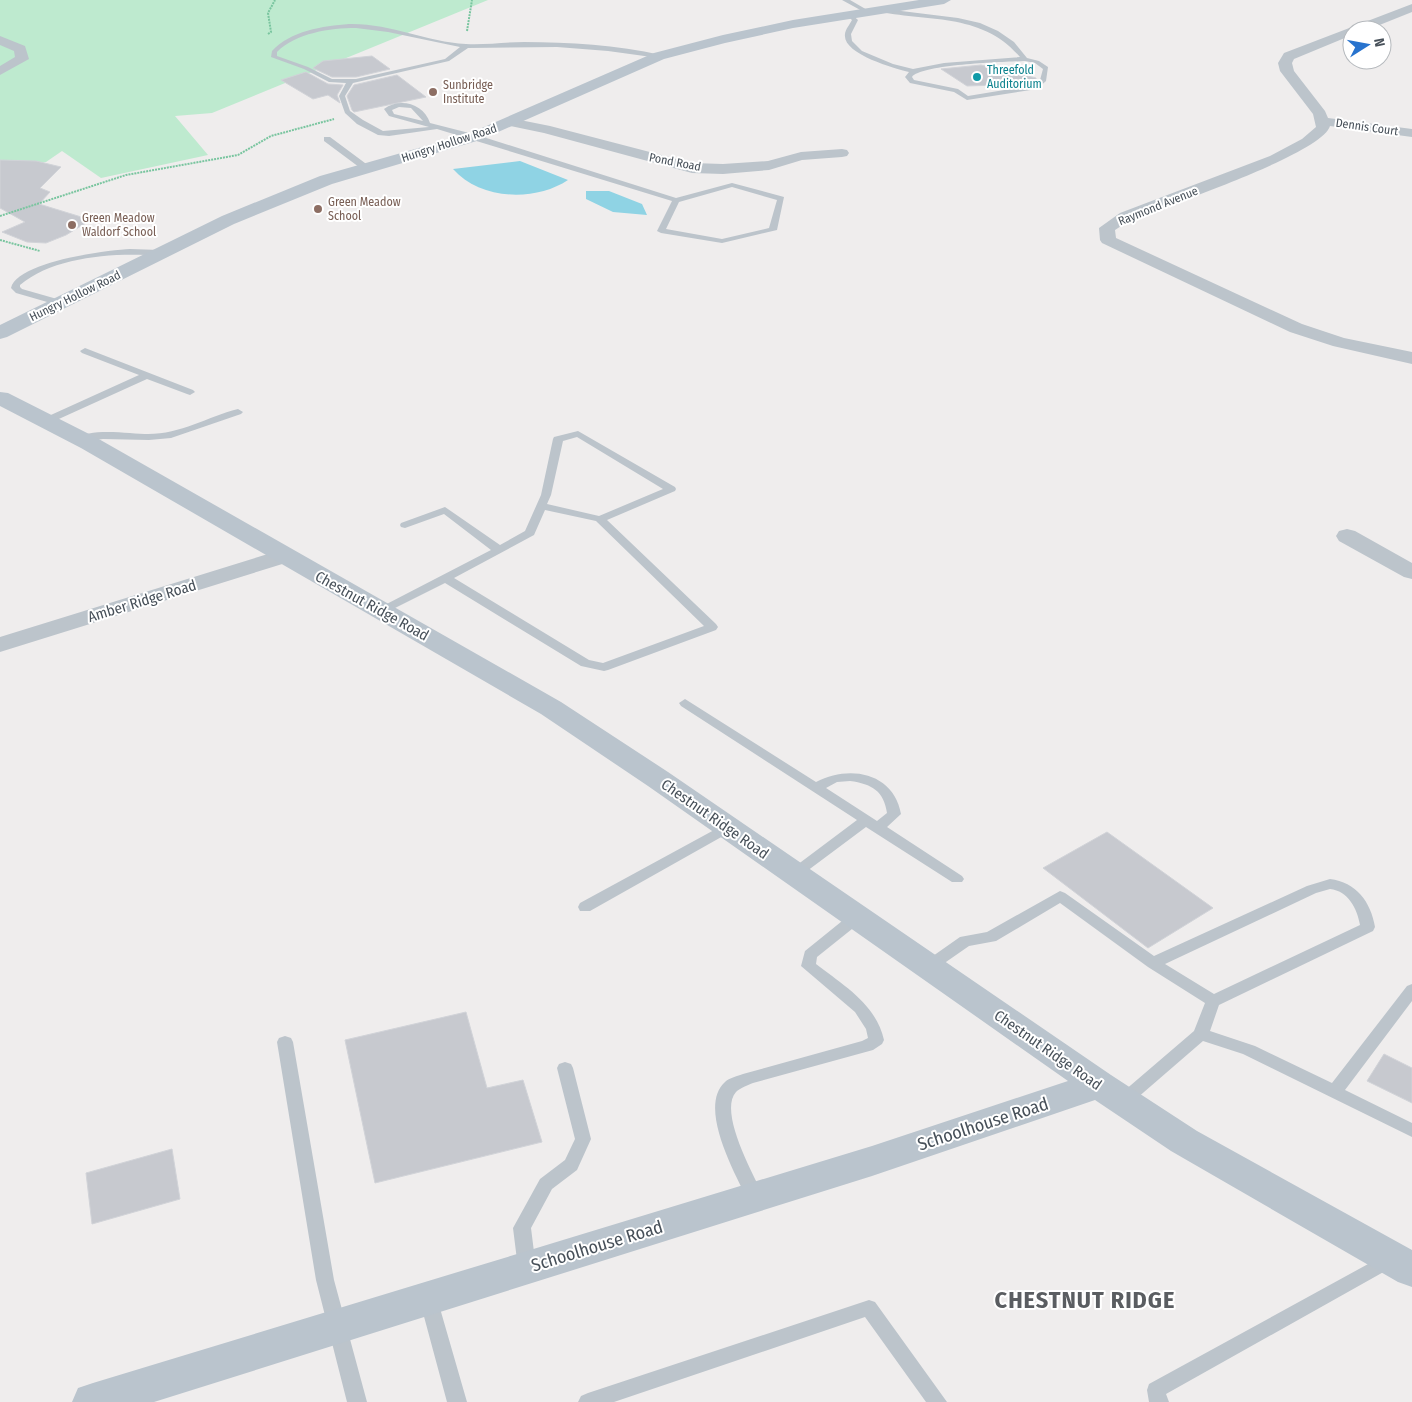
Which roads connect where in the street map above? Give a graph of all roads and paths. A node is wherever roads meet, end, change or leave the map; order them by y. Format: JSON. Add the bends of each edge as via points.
{"nodes":[{"id":1,"x":275,"y":0,"type":"edge"},
{"id":2,"x":472,"y":0,"type":"edge"},
{"id":3,"x":944,"y":0,"type":"edge"},
{"id":4,"x":847,"y":7,"type":"edge"},
{"id":5,"x":1412,"y":8,"type":"edge"},
{"id":6,"x":871,"y":10,"type":"junction"},
{"id":7,"x":1382,"y":20,"type":"edge"},
{"id":8,"x":1392,"y":22,"type":"edge"},
{"id":9,"x":1404,"y":24,"type":"dead end"},
{"id":10,"x":267,"y":34,"type":"dead end"},
{"id":11,"x":466,"y":34,"type":"dead end"},
{"id":12,"x":1342,"y":36,"type":"edge"},
{"id":13,"x":0,"y":40,"type":"edge"},
{"id":14,"x":466,"y":46,"type":"junction"},
{"id":15,"x":659,"y":56,"type":"junction"},
{"id":16,"x":1025,"y":59,"type":"junction"},
{"id":17,"x":0,"y":71,"type":"edge"},
{"id":18,"x":912,"y":71,"type":"junction"},
{"id":19,"x":351,"y":82,"type":"junction"},
{"id":20,"x":352,"y":115,"type":"junction"},
{"id":21,"x":1321,"y":121,"type":"junction"},
{"id":22,"x":510,"y":122,"type":"junction"},
{"id":23,"x":426,"y":124,"type":"junction"},
{"id":24,"x":442,"y":128,"type":"junction"},
{"id":25,"x":1412,"y":133,"type":"edge"},
{"id":26,"x":474,"y":137,"type":"junction"},
{"id":27,"x":327,"y":139,"type":"dead end"},
{"id":28,"x":842,"y":153,"type":"dead end"},
{"id":29,"x":366,"y":168,"type":"junction"},
{"id":30,"x":676,"y":200,"type":"junction"},
{"id":31,"x":0,"y":216,"type":"edge"},
{"id":32,"x":0,"y":240,"type":"edge"},
{"id":33,"x":46,"y":252,"type":"dead end"},
{"id":34,"x":160,"y":253,"type":"junction"},
{"id":35,"x":61,"y":303,"type":"junction"},
{"id":36,"x":0,"y":333,"type":"edge"},
{"id":37,"x":85,"y":351,"type":"dead end"},
{"id":38,"x":1412,"y":358,"type":"edge"},
{"id":39,"x":147,"y":375,"type":"junction"},
{"id":40,"x":190,"y":392,"type":"dead end"},
{"id":41,"x":0,"y":398,"type":"edge"},
{"id":42,"x":238,"y":412,"type":"dead end"},
{"id":43,"x":46,"y":421,"type":"junction"},
{"id":44,"x":81,"y":439,"type":"junction"},
{"id":45,"x":542,"y":506,"type":"junction"},
{"id":46,"x":600,"y":520,"type":"junction"},
{"id":47,"x":405,"y":525,"type":"dead end"},
{"id":48,"x":1347,"y":536,"type":"dead end"},
{"id":49,"x":499,"y":550,"type":"junction"},
{"id":50,"x":284,"y":556,"type":"junction"},
{"id":51,"x":1412,"y":572,"type":"edge"},
{"id":52,"x":445,"y":578,"type":"junction"},
{"id":53,"x":381,"y":611,"type":"junction"},
{"id":54,"x":0,"y":645,"type":"edge"},
{"id":55,"x":685,"y":703,"type":"dead end"},
{"id":56,"x":817,"y":787,"type":"junction"},
{"id":57,"x":866,"y":820,"type":"junction"},
{"id":58,"x":727,"y":828,"type":"junction"},
{"id":59,"x":878,"y":828,"type":"junction"},
{"id":60,"x":794,"y":874,"type":"junction"},
{"id":61,"x":958,"y":879,"type":"dead end"},
{"id":62,"x":585,"y":907,"type":"dead end"},
{"id":63,"x":857,"y":917,"type":"junction"},
{"id":64,"x":1153,"y":963,"type":"junction"},
{"id":65,"x":928,"y":967,"type":"junction"},
{"id":66,"x":1412,"y":990,"type":"edge"},
{"id":67,"x":1213,"y":1000,"type":"junction"},
{"id":68,"x":1200,"y":1034,"type":"junction"},
{"id":69,"x":286,"y":1042,"type":"dead end"},
{"id":70,"x":566,"y":1068,"type":"dead end"},
{"id":71,"x":1334,"y":1092,"type":"junction"},
{"id":72,"x":1111,"y":1093,"type":"junction"},
{"id":73,"x":1412,"y":1130,"type":"edge"},
{"id":74,"x":755,"y":1197,"type":"junction"},
{"id":75,"x":1402,"y":1265,"type":"edge"},
{"id":76,"x":528,"y":1268,"type":"junction"},
{"id":77,"x":428,"y":1298,"type":"junction"},
{"id":78,"x":337,"y":1326,"type":"junction"},
{"id":79,"x":93,"y":1402,"type":"edge"},
{"id":80,"x":357,"y":1402,"type":"edge"},
{"id":81,"x":457,"y":1402,"type":"edge"},
{"id":82,"x":588,"y":1402,"type":"edge"},
{"id":83,"x":936,"y":1402,"type":"edge"},
{"id":84,"x":1159,"y":1402,"type":"edge"}],
"edges":[{"from":1,"to":10,"type":"path","via":[[268,13],[271,32]]},
{"from":2,"to":11,"type":"path"},
{"from":3,"to":6,"type":"street","name":"Hungry Hollow Road"},
{"from":4,"to":6,"type":"street","name":"Hungry Hollow Road"},
{"from":4,"to":15,"type":"street","name":"Hungry Hollow Road"},
{"from":4,"to":18,"type":"lane","via":[[855,20],[848,34],[850,42],[860,52]]},
{"from":5,"to":7,"type":"street"},
{"from":6,"to":16,"type":"lane","via":[[946,18],[977,25],[1006,38]]},
{"from":8,"to":9,"type":"street"},
{"from":12,"to":21,"type":"street","via":[[1289,56],[1286,63],[1287,71],[1311,100]]},
{"from":13,"to":17,"type":"street","via":[[20,49],[22,59]]},
{"from":14,"to":15,"type":"lane","via":[[576,45]]},
{"from":14,"to":19,"type":"lane","via":[[447,60]]},
{"from":14,"to":19,"type":"lane","via":[[378,28],[342,27],[299,35],[281,43],[274,52],[274,57],[331,81]]},
{"from":15,"to":22,"type":"street","name":"Hungry Hollow Road"},
{"from":16,"to":18,"type":"lane","via":[[944,65]]},
{"from":16,"to":18,"type":"lane","via":[[1046,68],[1043,81],[1037,87],[967,98],[956,90],[912,82],[908,77]]},
{"from":19,"to":20,"type":"lane","via":[[342,96],[347,112]]},
{"from":20,"to":24,"type":"lane","via":[[381,133]]},
{"from":20,"to":31,"type":"path","via":[[274,136],[238,155],[126,175]]},
{"from":21,"to":25,"type":"street","name":"Dennis Court"},
{"from":21,"to":38,"type":"street","name":"Raymond Avenue","via":[[1323,128],[1307,142],[1275,159],[1126,216],[1107,228],[1108,240],[1296,328],[1338,342]]},
{"from":22,"to":26,"type":"street","name":"Hungry Hollow Road"},
{"from":22,"to":28,"type":"street","name":"Pond Road","via":[[692,168],[769,165],[801,156]]},
{"from":23,"to":23,"type":"lane","via":[[413,106],[398,105],[388,109],[391,115]]},
{"from":23,"to":24,"type":"lane"},
{"from":24,"to":26,"type":"lane"},
{"from":26,"to":29,"type":"street","name":"Hungry Hollow Road"},
{"from":26,"to":30,"type":"lane"},
{"from":27,"to":29,"type":"lane"},
{"from":29,"to":34,"type":"street","name":"Hungry Hollow Road","via":[[326,180],[228,220]]},
{"from":30,"to":30,"type":"lane","name":"Pond Road","via":[[732,185],[781,199],[773,230],[722,240],[661,231]]},
{"from":32,"to":33,"type":"path"},
{"from":34,"to":35,"type":"street","name":"Hungry Hollow Road"},
{"from":34,"to":35,"type":"lane","via":[[120,251],[84,255],[34,272],[16,284],[19,291]]},
{"from":35,"to":36,"type":"street","name":"Hungry Hollow Road"},
{"from":37,"to":39,"type":"lane"},
{"from":39,"to":40,"type":"lane"},
{"from":39,"to":43,"type":"lane"},
{"from":41,"to":43,"type":"street","name":"Chestnut Ridge Road"},
{"from":42,"to":44,"type":"lane","via":[[170,436],[97,435]]},
{"from":43,"to":44,"type":"street","name":"Chestnut Ridge Road"},
{"from":44,"to":50,"type":"street","name":"Chestnut Ridge Road"},
{"from":45,"to":46,"type":"lane"},
{"from":45,"to":46,"type":"lane","via":[[558,439],[578,434],[671,489]]},
{"from":45,"to":49,"type":"lane","via":[[530,533]]},
{"from":46,"to":52,"type":"lane","via":[[712,627],[604,667],[585,663]]},
{"from":47,"to":49,"type":"lane","via":[[445,510]]},
{"from":48,"to":51,"type":"street"},
{"from":49,"to":52,"type":"lane"},
{"from":50,"to":53,"type":"street","name":"Chestnut Ridge Road"},
{"from":50,"to":54,"type":"street","name":"Amber Ridge Road"},
{"from":52,"to":53,"type":"lane"},
{"from":53,"to":58,"type":"street","name":"Chestnut Ridge Road","via":[[551,708]]},
{"from":55,"to":56,"type":"lane"},
{"from":56,"to":57,"type":"lane"},
{"from":56,"to":59,"type":"lane","via":[[847,776],[884,788],[892,800],[894,814]]},
{"from":57,"to":59,"type":"lane"},
{"from":57,"to":60,"type":"lane"},
{"from":58,"to":60,"type":"street","name":"Chestnut Ridge Road"},
{"from":58,"to":62,"type":"lane"},
{"from":59,"to":61,"type":"lane"},
{"from":60,"to":63,"type":"street","name":"Chestnut Ridge Road"},
{"from":63,"to":65,"type":"street","name":"Chestnut Ridge Road"},
{"from":63,"to":74,"type":"lane","via":[[810,955],[808,966],[866,1013],[876,1030],[876,1040],[867,1046],[749,1078],[731,1086],[723,1100],[727,1137]]},
{"from":64,"to":65,"type":"lane","via":[[1060,896],[991,937],[965,941]]},
{"from":64,"to":67,"type":"lane"},
{"from":64,"to":67,"type":"lane","via":[[1312,889],[1331,884],[1351,892],[1366,913],[1368,927]]},
{"from":65,"to":72,"type":"street","name":"Chestnut Ridge Road"},
{"from":66,"to":71,"type":"lane"},
{"from":67,"to":68,"type":"lane"},
{"from":68,"to":71,"type":"lane","via":[[1249,1050]]},
{"from":68,"to":72,"type":"lane"},
{"from":69,"to":78,"type":"lane","via":[[325,1280]]},
{"from":70,"to":76,"type":"lane","via":[[583,1139],[571,1165],[546,1184],[522,1228]]},
{"from":71,"to":73,"type":"lane"},
{"from":72,"to":74,"type":"street","name":"Schoolhouse Road"},
{"from":72,"to":75,"type":"street","name":"Chestnut Ridge Road","via":[[1184,1141]]},
{"from":74,"to":76,"type":"street","name":"Schoolhouse Road"},
{"from":75,"to":84,"type":"lane","via":[[1156,1390]]},
{"from":76,"to":77,"type":"street","name":"Schoolhouse Road"},
{"from":77,"to":78,"type":"street","name":"Schoolhouse Road"},
{"from":77,"to":81,"type":"lane"},
{"from":78,"to":79,"type":"street","name":"Schoolhouse Road"},
{"from":78,"to":80,"type":"lane"},
{"from":82,"to":83,"type":"lane","via":[[869,1308]]}]}
